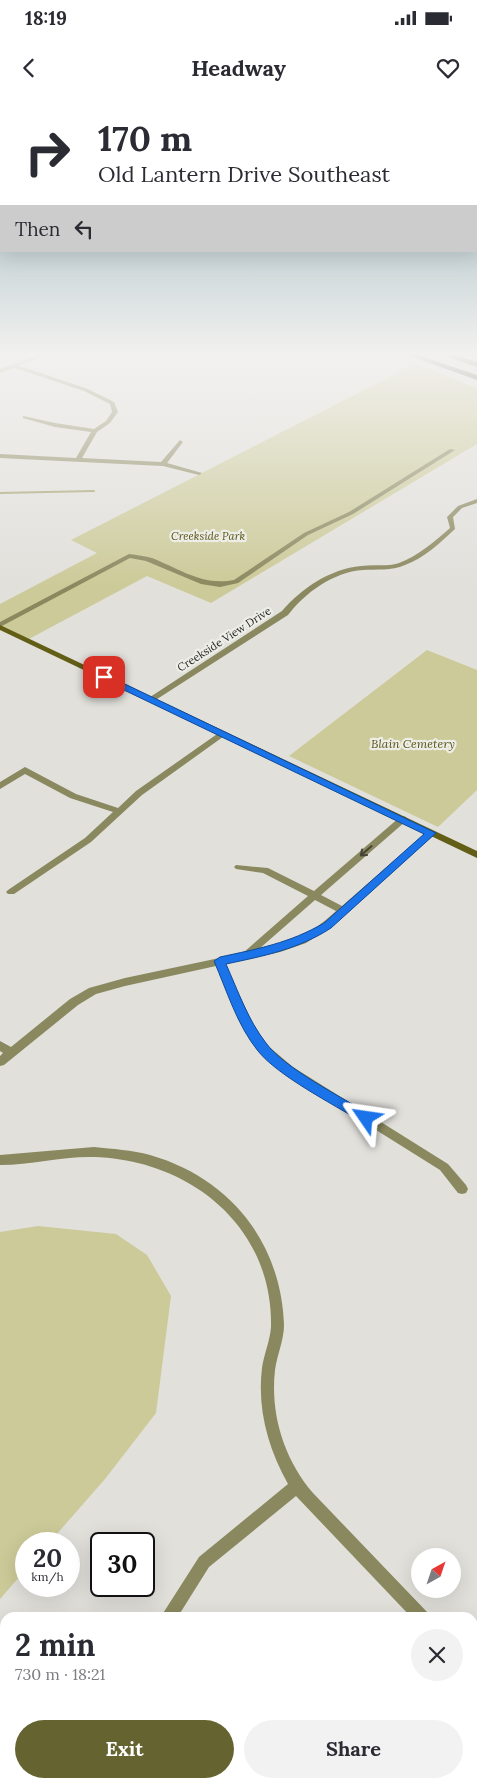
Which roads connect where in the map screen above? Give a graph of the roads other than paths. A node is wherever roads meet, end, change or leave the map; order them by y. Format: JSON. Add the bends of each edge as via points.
{"nodes":[{"id":1,"x":88,"y":431,"type":"edge"},
{"id":2,"x":95,"y":432,"type":"joint"},
{"id":3,"x":180,"y":442,"type":"dead end"},
{"id":4,"x":452,"y":450,"type":"dead end"},
{"id":5,"x":0,"y":456,"type":"edge"},
{"id":6,"x":78,"y":459,"type":"junction"},
{"id":7,"x":163,"y":464,"type":"junction"},
{"id":8,"x":199,"y":473,"type":"dead end"},
{"id":9,"x":477,"y":501,"type":"edge"},
{"id":10,"x":2,"y":627,"type":"edge"},
{"id":11,"x":151,"y":699,"type":"junction"},
{"id":12,"x":223,"y":734,"type":"junction"},
{"id":13,"x":0,"y":786,"type":"edge"},
{"id":14,"x":119,"y":811,"type":"junction"},
{"id":15,"x":403,"y":819,"type":"junction"},
{"id":16,"x":431,"y":833,"type":"junction"},
{"id":17,"x":477,"y":855,"type":"edge"},
{"id":18,"x":239,"y":867,"type":"dead end"},
{"id":19,"x":11,"y":892,"type":"dead end"},
{"id":20,"x":315,"y":896,"type":"junction"},
{"id":21,"x":344,"y":911,"type":"junction"},
{"id":22,"x":244,"y":956,"type":"junction"},
{"id":23,"x":220,"y":961,"type":"junction"},
{"id":24,"x":0,"y":1045,"type":"edge"},
{"id":25,"x":11,"y":1053,"type":"junction"},
{"id":26,"x":0,"y":1062,"type":"edge"},
{"id":27,"x":0,"y":1160,"type":"edge"},
{"id":28,"x":462,"y":1189,"type":"dead end"},
{"id":29,"x":298,"y":1486,"type":"junction"},
{"id":30,"x":172,"y":1612,"type":"edge"},
{"id":31,"x":417,"y":1612,"type":"edge"}],
"edges":[{"from":1,"to":2,"type":"street"},
{"from":2,"to":6,"type":"street"},
{"from":3,"to":7,"type":"street"},
{"from":4,"to":10,"type":"street","via":[[351,512],[306,534],[236,582],[220,585],[201,582],[143,561],[124,564]]},
{"from":5,"to":6,"type":"street"},
{"from":6,"to":7,"type":"street"},
{"from":7,"to":8,"type":"street"},
{"from":9,"to":11,"type":"street","name":"Creekside View Drive","via":[[460,507],[450,517],[453,528],[410,560],[396,566],[360,568],[338,574],[293,602],[278,618]]},
{"from":10,"to":11,"type":"main road"},
{"from":11,"to":12,"type":"main road"},
{"from":12,"to":14,"type":"street"},
{"from":12,"to":15,"type":"main road"},
{"from":13,"to":14,"type":"street","via":[[25,770],[73,796]]},
{"from":14,"to":19,"type":"street","via":[[88,840]]},
{"from":15,"to":16,"type":"main road"},
{"from":15,"to":20,"type":"street","one_way":true},
{"from":16,"to":17,"type":"main road"},
{"from":16,"to":21,"type":"street"},
{"from":18,"to":20,"type":"street","via":[[265,870]]},
{"from":20,"to":21,"type":"street"},
{"from":20,"to":22,"type":"street"},
{"from":21,"to":22,"type":"street","via":[[302,941]]},
{"from":22,"to":23,"type":"street"},
{"from":23,"to":25,"type":"street","via":[[93,991],[74,1002]]},
{"from":23,"to":28,"type":"street","via":[[247,1024],[263,1048],[289,1070],[444,1167]]},
{"from":24,"to":25,"type":"street"},
{"from":25,"to":26,"type":"street"},
{"from":27,"to":29,"type":"street","via":[[117,1153],[190,1175],[217,1194],[239,1216],[268,1268],[277,1327],[266,1399],[273,1432]]},
{"from":29,"to":30,"type":"street","via":[[204,1562]]},
{"from":29,"to":31,"type":"street"}]}
